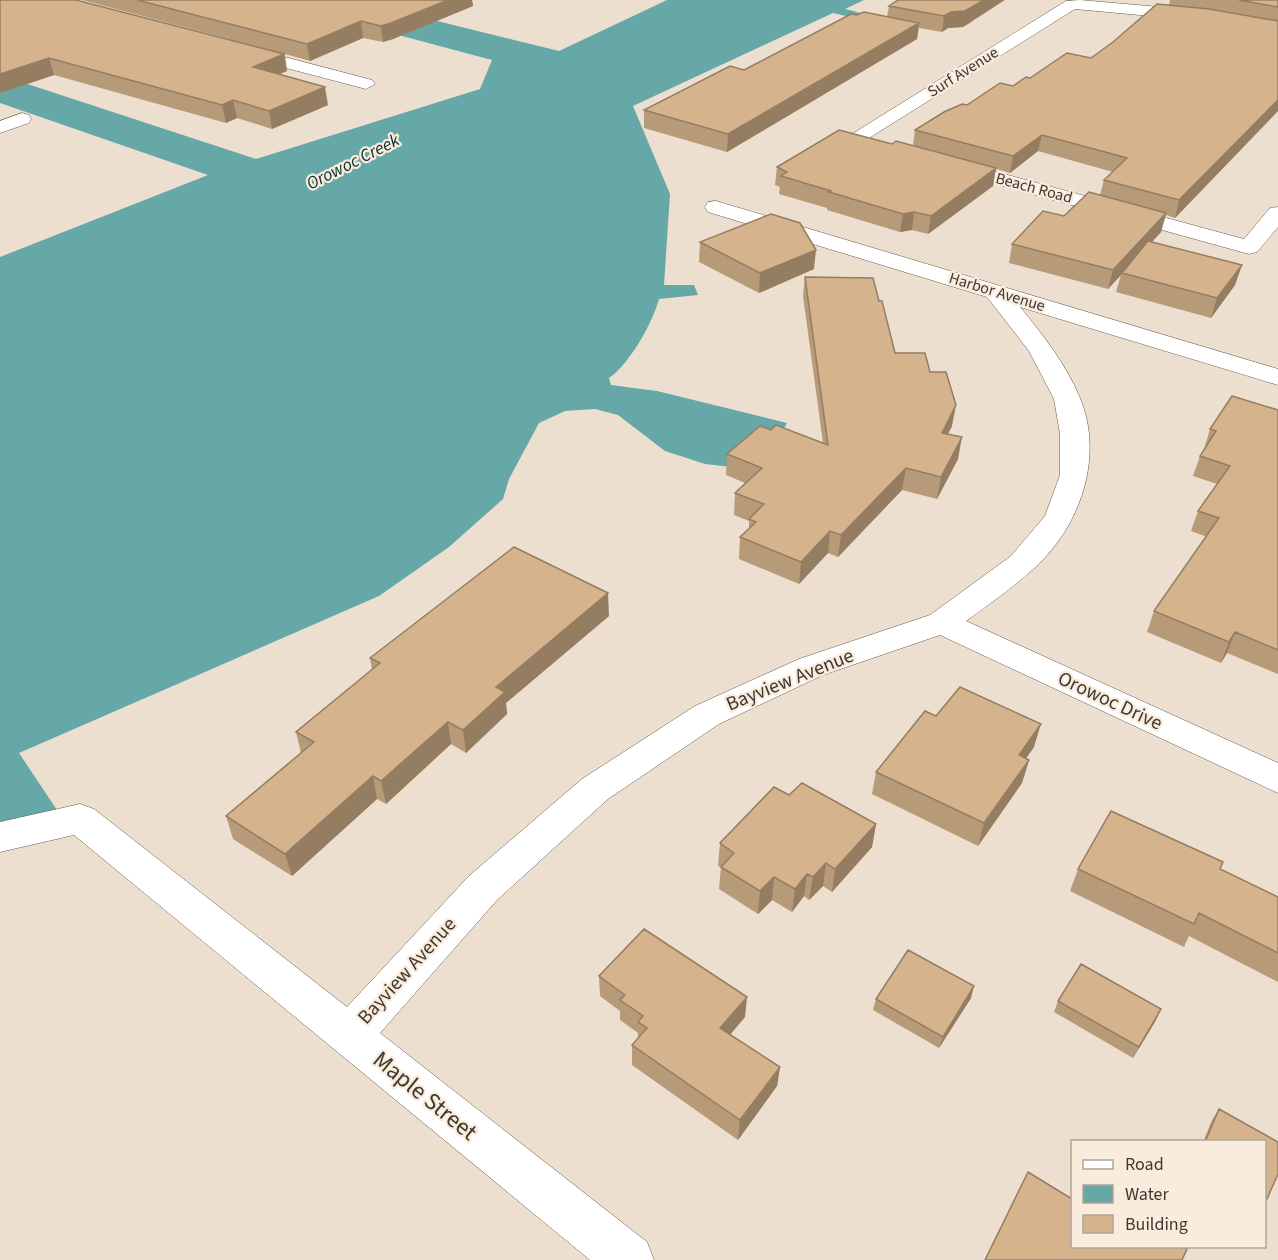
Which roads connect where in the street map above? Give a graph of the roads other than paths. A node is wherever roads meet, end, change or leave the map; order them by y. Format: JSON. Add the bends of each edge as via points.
{"nodes":[{"id":1,"x":1278,"y":29,"type":"edge"},
{"id":2,"x":230,"y":47,"type":"edge"},
{"id":3,"x":366,"y":84,"type":"dead end"},
{"id":4,"x":22,"y":119,"type":"dead end"},
{"id":5,"x":0,"y":127,"type":"edge"},
{"id":6,"x":877,"y":145,"type":"edge"},
{"id":7,"x":933,"y":161,"type":"edge"},
{"id":8,"x":716,"y":207,"type":"dead end"},
{"id":9,"x":1278,"y":213,"type":"edge"},
{"id":10,"x":995,"y":291,"type":"junction"},
{"id":11,"x":1278,"y":377,"type":"edge"},
{"id":12,"x":942,"y":623,"type":"junction"},
{"id":13,"x":1278,"y":778,"type":"edge"},
{"id":14,"x":0,"y":837,"type":"edge"},
{"id":15,"x":349,"y":1036,"type":"junction"},
{"id":16,"x":629,"y":1260,"type":"edge"}],
"edges":[{"from":1,"to":6,"type":"street","name":"Surf Avenue","via":[[1204,16],[1072,4],[854,139]]},
{"from":2,"to":3,"type":"street"},
{"from":4,"to":5,"type":"street"},
{"from":7,"to":9,"type":"street","name":"Beach Road","via":[[1249,247]]},
{"from":8,"to":10,"type":"street","name":"Harbor Avenue"},
{"from":10,"to":11,"type":"street","name":"Harbor Avenue"},
{"from":10,"to":12,"type":"street","name":"Bayview Avenue","via":[[1041,349],[1067,399],[1074,434],[1074,475],[1059,518],[1022,563]]},
{"from":12,"to":13,"type":"street","name":"Orowoc Drive"},
{"from":12,"to":15,"type":"street","name":"Bayview Avenue","via":[[811,667],[707,715],[595,789],[483,888]]},
{"from":14,"to":15,"type":"street","name":"Maple Street","via":[[80,819]]},
{"from":15,"to":16,"type":"street","name":"Maple Street"}]}
